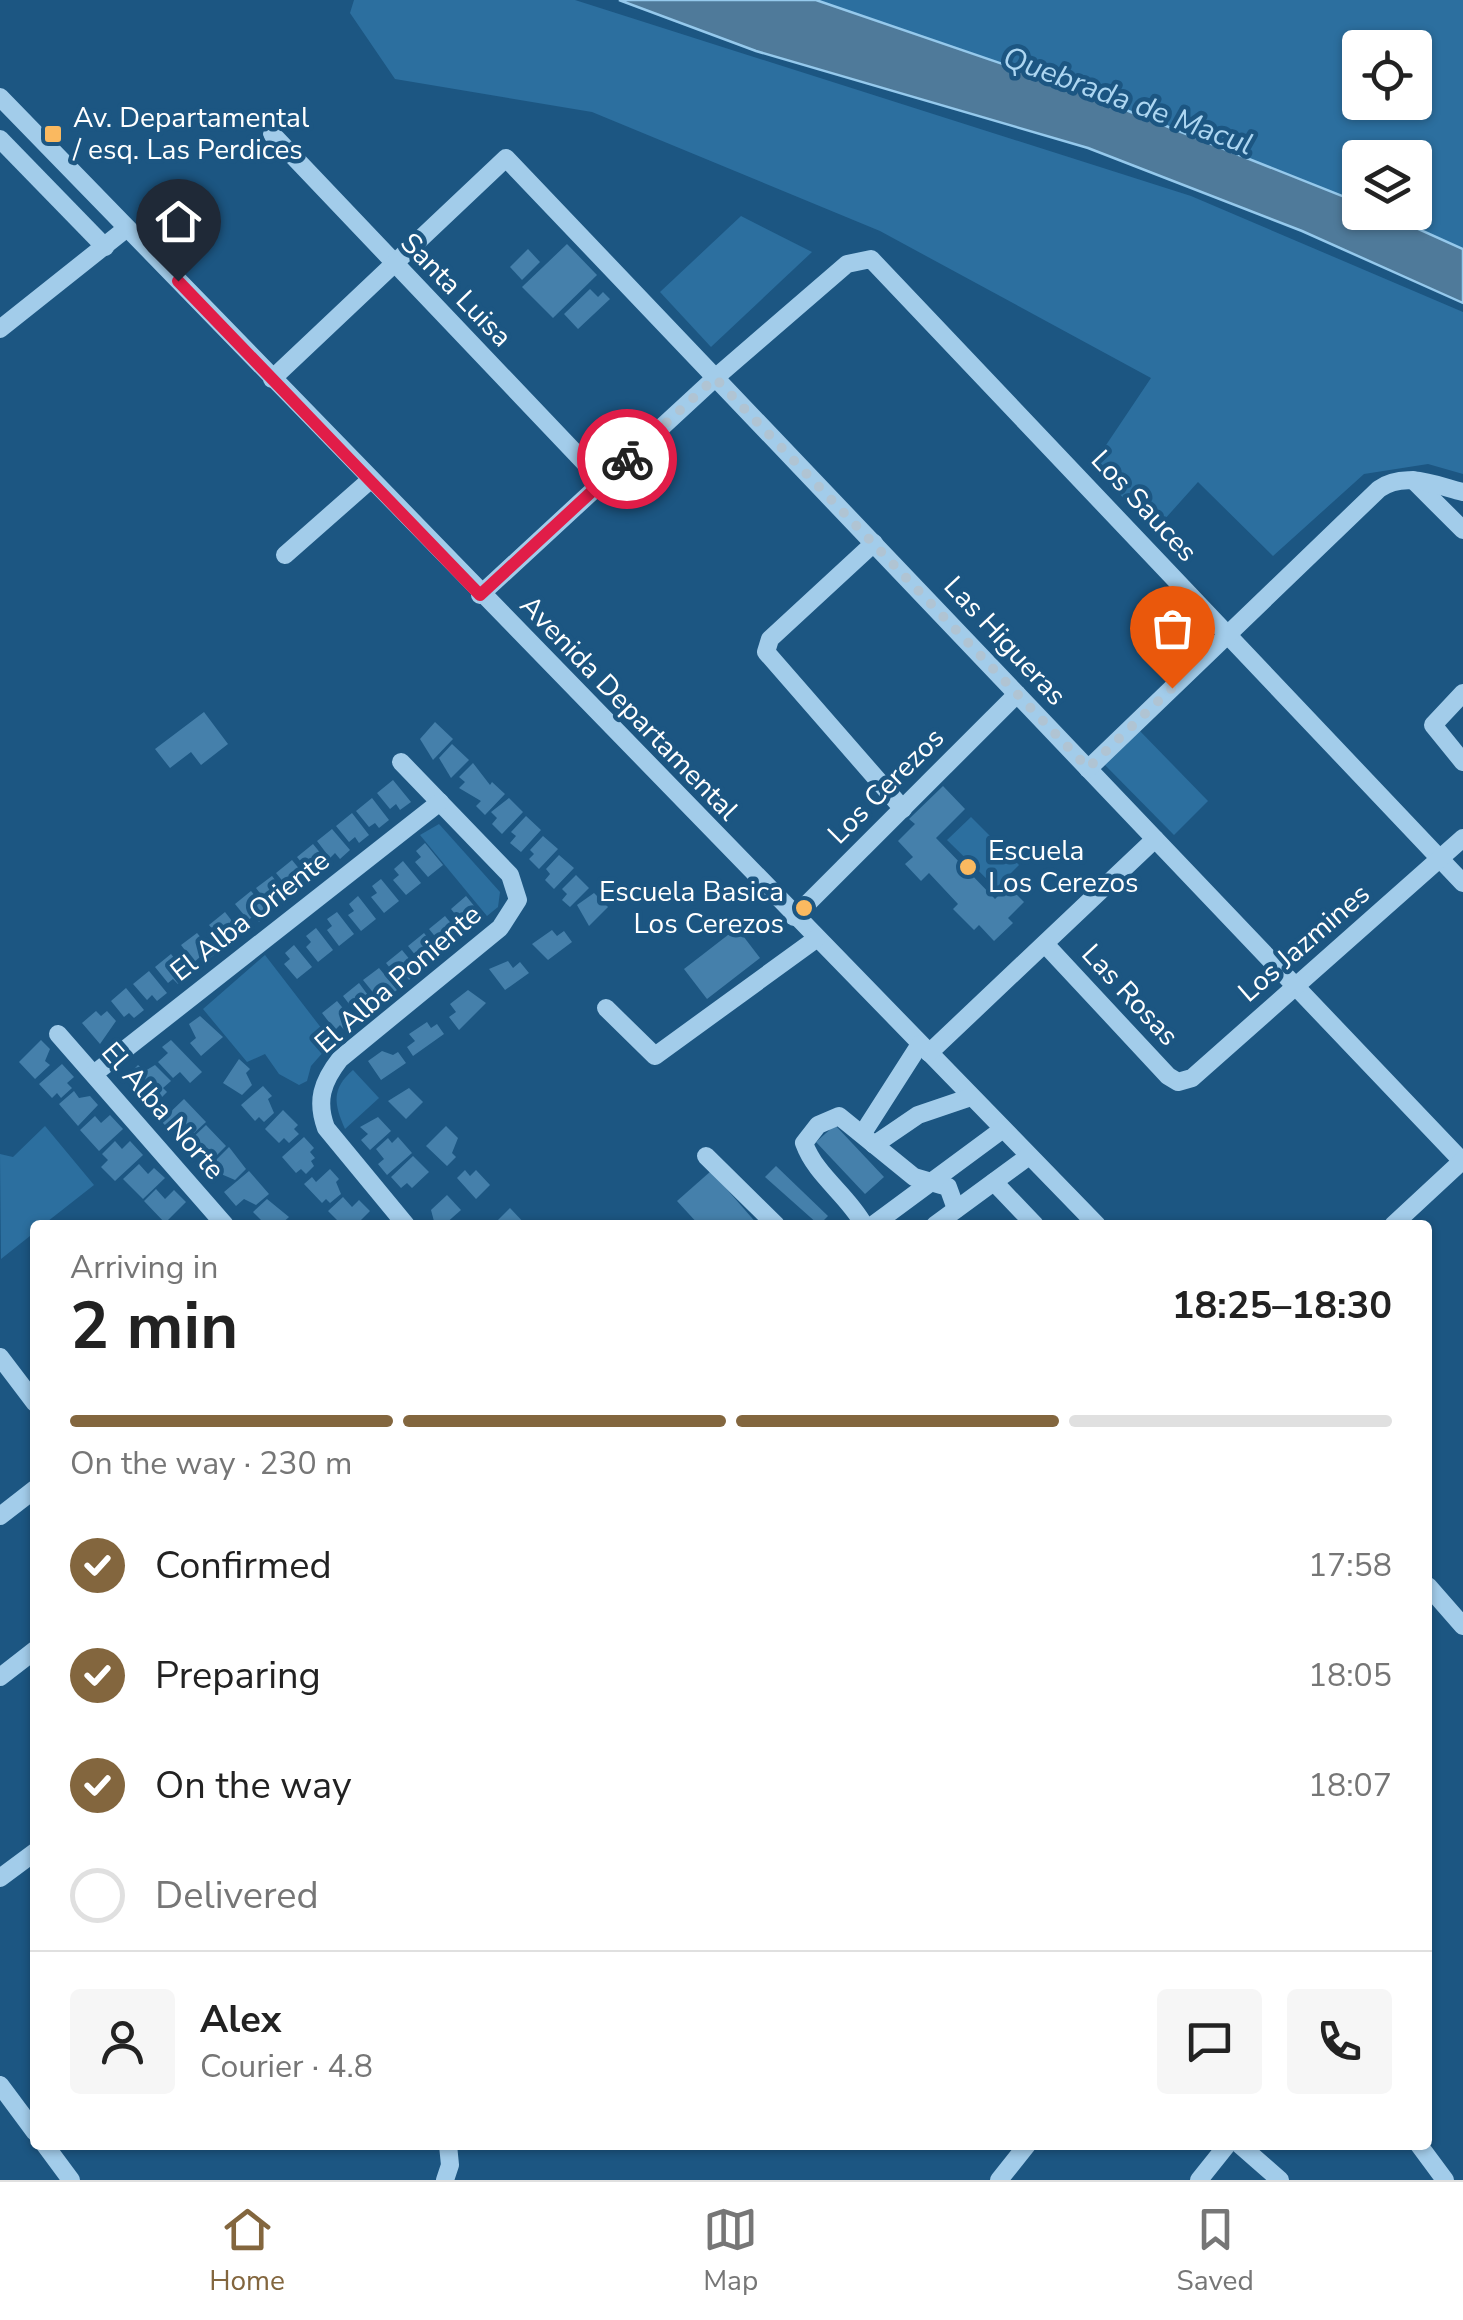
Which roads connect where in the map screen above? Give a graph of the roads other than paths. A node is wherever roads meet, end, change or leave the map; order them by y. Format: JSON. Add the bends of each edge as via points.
{"nodes":[{"id":1,"x":0,"y":96,"type":"edge"},
{"id":2,"x":272,"y":134,"type":"dead end"},
{"id":3,"x":0,"y":139,"type":"edge"},
{"id":4,"x":127,"y":228,"type":"junction"},
{"id":5,"x":104,"y":246,"type":"junction"},
{"id":6,"x":392,"y":265,"type":"junction"},
{"id":7,"x":0,"y":330,"type":"edge"},
{"id":8,"x":715,"y":378,"type":"junction"},
{"id":9,"x":272,"y":379,"type":"junction"},
{"id":10,"x":1412,"y":480,"type":"junction"},
{"id":11,"x":369,"y":481,"type":"junction"},
{"id":12,"x":603,"y":482,"type":"junction"},
{"id":13,"x":1463,"y":492,"type":"edge"},
{"id":14,"x":1463,"y":530,"type":"edge"},
{"id":15,"x":874,"y":543,"type":"junction"},
{"id":16,"x":285,"y":556,"type":"dead end"},
{"id":17,"x":480,"y":595,"type":"junction"},
{"id":18,"x":1228,"y":635,"type":"junction"},
{"id":19,"x":1463,"y":692,"type":"edge"},
{"id":20,"x":1017,"y":694,"type":"junction"},
{"id":21,"x":400,"y":762,"type":"dead end"},
{"id":22,"x":1463,"y":762,"type":"edge"},
{"id":23,"x":1088,"y":768,"type":"junction"},
{"id":24,"x":440,"y":802,"type":"junction"},
{"id":25,"x":903,"y":808,"type":"junction"},
{"id":26,"x":1463,"y":838,"type":"edge"},
{"id":27,"x":1155,"y":839,"type":"junction"},
{"id":28,"x":1440,"y":859,"type":"junction"},
{"id":29,"x":1463,"y":883,"type":"edge"},
{"id":30,"x":794,"y":917,"type":"junction"},
{"id":31,"x":816,"y":939,"type":"junction"},
{"id":32,"x":1044,"y":944,"type":"junction"},
{"id":33,"x":1295,"y":986,"type":"junction"},
{"id":34,"x":606,"y":1008,"type":"dead end"},
{"id":35,"x":58,"y":1034,"type":"dead end"},
{"id":36,"x":924,"y":1049,"type":"junction"},
{"id":37,"x":95,"y":1074,"type":"junction"},
{"id":38,"x":1178,"y":1082,"type":"joint"},
{"id":39,"x":971,"y":1097,"type":"junction"},
{"id":40,"x":1003,"y":1130,"type":"junction"},
{"id":41,"x":869,"y":1139,"type":"junction"},
{"id":42,"x":706,"y":1156,"type":"dead end"},
{"id":43,"x":1029,"y":1156,"type":"junction"},
{"id":44,"x":1463,"y":1161,"type":"edge"},
{"id":45,"x":933,"y":1181,"type":"junction"},
{"id":46,"x":994,"y":1182,"type":"junction"},
{"id":47,"x":956,"y":1209,"type":"junction"},
{"id":48,"x":221,"y":1220,"type":"edge"},
{"id":49,"x":402,"y":1220,"type":"edge"},
{"id":50,"x":771,"y":1220,"type":"edge"},
{"id":51,"x":861,"y":1220,"type":"edge"},
{"id":52,"x":880,"y":1220,"type":"edge"},
{"id":53,"x":942,"y":1220,"type":"edge"},
{"id":54,"x":1030,"y":1220,"type":"edge"},
{"id":55,"x":1092,"y":1220,"type":"edge"},
{"id":56,"x":1398,"y":1220,"type":"edge"},
{"id":57,"x":0,"y":1356,"type":"edge"},
{"id":58,"x":30,"y":1396,"type":"edge"},
{"id":59,"x":30,"y":1493,"type":"edge"},
{"id":60,"x":0,"y":1516,"type":"edge"},
{"id":61,"x":1432,"y":1591,"type":"edge"},
{"id":62,"x":1463,"y":1626,"type":"edge"},
{"id":63,"x":30,"y":1654,"type":"edge"},
{"id":64,"x":0,"y":1677,"type":"edge"},
{"id":65,"x":30,"y":1856,"type":"edge"},
{"id":66,"x":0,"y":1878,"type":"edge"},
{"id":67,"x":0,"y":2085,"type":"edge"},
{"id":68,"x":30,"y":2125,"type":"edge"},
{"id":69,"x":49,"y":2150,"type":"edge"},
{"id":70,"x":1018,"y":2150,"type":"edge"},
{"id":71,"x":1222,"y":2150,"type":"edge"},
{"id":72,"x":1246,"y":2150,"type":"edge"},
{"id":73,"x":1422,"y":2150,"type":"edge"},
{"id":74,"x":448,"y":2173,"type":"edge"},
{"id":75,"x":71,"y":2180,"type":"edge"},
{"id":76,"x":466,"y":2180,"type":"edge"},
{"id":77,"x":1000,"y":2180,"type":"edge"},
{"id":78,"x":1199,"y":2180,"type":"edge"},
{"id":79,"x":1280,"y":2180,"type":"edge"},
{"id":80,"x":1444,"y":2180,"type":"edge"}],
"edges":[{"from":1,"to":4,"type":"street","name":"Avenida Departamental"},
{"from":2,"to":6,"type":"street","name":"Santa Luisa"},
{"from":3,"to":5,"type":"street"},
{"from":4,"to":5,"type":"street"},
{"from":4,"to":9,"type":"street","name":"Avenida Departamental"},
{"from":5,"to":7,"type":"street"},
{"from":6,"to":8,"type":"street","name":"Las Higueras","via":[[506,158]]},
{"from":6,"to":9,"type":"street"},
{"from":6,"to":12,"type":"street","name":"Santa Luisa"},
{"from":8,"to":12,"type":"street"},
{"from":8,"to":15,"type":"street","name":"Las Higueras"},
{"from":8,"to":18,"type":"street","name":"Los Sauces","via":[[848,264],[864,258],[883,268]]},
{"from":9,"to":11,"type":"street","name":"Avenida Departamental"},
{"from":10,"to":13,"type":"street"},
{"from":10,"to":14,"type":"street"},
{"from":10,"to":18,"type":"street","via":[[1378,489]]},
{"from":11,"to":16,"type":"street"},
{"from":11,"to":17,"type":"street","name":"Avenida Departamental"},
{"from":12,"to":17,"type":"street"},
{"from":15,"to":20,"type":"street","name":"Las Higueras"},
{"from":15,"to":25,"type":"street","via":[[766,648]]},
{"from":17,"to":30,"type":"street","name":"Avenida Departamental"},
{"from":18,"to":23,"type":"street"},
{"from":18,"to":28,"type":"street","name":"Los Sauces"},
{"from":19,"to":22,"type":"street","via":[[1432,725]]},
{"from":20,"to":23,"type":"street","name":"Las Higueras"},
{"from":20,"to":25,"type":"street","name":"Los Cerezos"},
{"from":21,"to":24,"type":"street"},
{"from":23,"to":27,"type":"street","name":"Las Higueras"},
{"from":24,"to":37,"type":"street","name":"El Alba Oriente"},
{"from":24,"to":49,"type":"street","name":"El Alba Poniente","via":[[510,875],[518,900],[500,928],[340,1059],[327,1076],[320,1110],[336,1146]]},
{"from":25,"to":30,"type":"street","name":"Los Cerezos"},
{"from":26,"to":28,"type":"street","name":"Los Jazmines"},
{"from":27,"to":32,"type":"street"},
{"from":27,"to":33,"type":"street","name":"Las Higueras"},
{"from":28,"to":29,"type":"street","name":"Los Sauces"},
{"from":28,"to":33,"type":"street","name":"Los Jazmines"},
{"from":30,"to":31,"type":"street","name":"Avenida Departamental"},
{"from":31,"to":34,"type":"street","via":[[655,1056]]},
{"from":31,"to":36,"type":"street","name":"Avenida Departamental"},
{"from":32,"to":36,"type":"street"},
{"from":32,"to":38,"type":"street","name":"Las Rosas"},
{"from":33,"to":38,"type":"street","name":"Los Jazmines","via":[[1192,1078]]},
{"from":33,"to":44,"type":"street","name":"Las Higueras"},
{"from":35,"to":37,"type":"street","name":"El Alba Norte"},
{"from":36,"to":39,"type":"street","name":"Avenida Departamental"},
{"from":36,"to":41,"type":"street"},
{"from":37,"to":48,"type":"street","name":"El Alba Norte"},
{"from":39,"to":40,"type":"street","name":"Avenida Departamental"},
{"from":39,"to":41,"type":"street"},
{"from":40,"to":43,"type":"street","name":"Avenida Departamental"},
{"from":40,"to":45,"type":"street"},
{"from":41,"to":45,"type":"street","via":[[914,1177]]},
{"from":41,"to":51,"type":"street","via":[[839,1116],[818,1124],[804,1143],[812,1165]]},
{"from":42,"to":50,"type":"street"},
{"from":43,"to":46,"type":"street"},
{"from":43,"to":55,"type":"street","name":"Avenida Departamental"},
{"from":44,"to":56,"type":"street"},
{"from":45,"to":47,"type":"street","via":[[948,1187]]},
{"from":45,"to":52,"type":"street"},
{"from":46,"to":47,"type":"street"},
{"from":46,"to":54,"type":"street"},
{"from":47,"to":53,"type":"street"},
{"from":57,"to":58,"type":"street"},
{"from":59,"to":60,"type":"street"},
{"from":61,"to":62,"type":"street"},
{"from":63,"to":64,"type":"street"},
{"from":65,"to":66,"type":"street"},
{"from":67,"to":68,"type":"street"},
{"from":69,"to":75,"type":"street"},
{"from":70,"to":77,"type":"street"},
{"from":71,"to":78,"type":"street"},
{"from":72,"to":79,"type":"street"},
{"from":73,"to":80,"type":"street"},
{"from":74,"to":76,"type":"street"}]}
